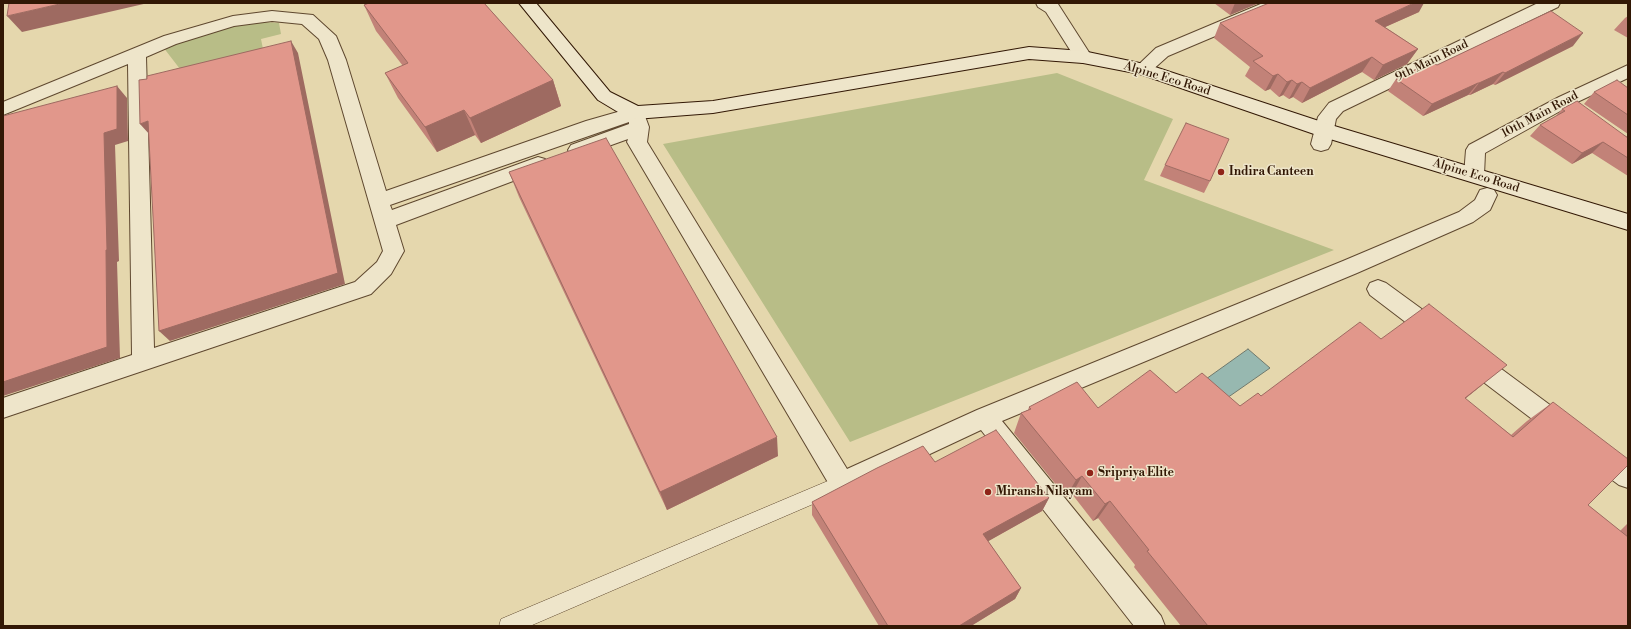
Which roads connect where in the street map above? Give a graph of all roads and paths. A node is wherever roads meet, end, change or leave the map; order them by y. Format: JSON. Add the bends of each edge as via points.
{"nodes":[{"id":1,"x":527,"y":3,"type":"edge"},
{"id":2,"x":1044,"y":3,"type":"edge"},
{"id":3,"x":1278,"y":3,"type":"edge"},
{"id":4,"x":1552,"y":3,"type":"edge"},
{"id":5,"x":137,"y":55,"type":"junction"},
{"id":6,"x":1083,"y":57,"type":"junction"},
{"id":7,"x":1113,"y":63,"type":"junction"},
{"id":8,"x":1143,"y":69,"type":"junction"},
{"id":9,"x":1628,"y":71,"type":"edge"},
{"id":10,"x":1564,"y":101,"type":"junction"},
{"id":11,"x":3,"y":109,"type":"edge"},
{"id":12,"x":1584,"y":114,"type":"edge"},
{"id":13,"x":638,"y":120,"type":"junction"},
{"id":14,"x":1323,"y":137,"type":"junction"},
{"id":15,"x":1474,"y":175,"type":"junction"},
{"id":16,"x":1486,"y":195,"type":"junction"},
{"id":17,"x":382,"y":211,"type":"junction"},
{"id":18,"x":1628,"y":222,"type":"edge"},
{"id":19,"x":1628,"y":236,"type":"edge"},
{"id":20,"x":1378,"y":289,"type":"dead end"},
{"id":21,"x":143,"y":362,"type":"junction"},
{"id":22,"x":3,"y":408,"type":"edge"},
{"id":23,"x":985,"y":417,"type":"junction"},
{"id":24,"x":1628,"y":477,"type":"edge"},
{"id":25,"x":842,"y":483,"type":"junction"},
{"id":26,"x":508,"y":626,"type":"edge"},
{"id":27,"x":1151,"y":626,"type":"edge"}],
"edges":[{"from":1,"to":13,"type":"street","via":[[604,96]]},
{"from":2,"to":6,"type":"street","via":[[1052,8]]},
{"from":3,"to":8,"type":"street","via":[[1162,52]]},
{"from":4,"to":14,"type":"street","name":"9th Main Road","via":[[1336,107],[1327,117]]},
{"from":5,"to":11,"type":"street"},
{"from":5,"to":17,"type":"street","via":[[170,40],[233,21],[272,16],[307,19],[327,36],[337,60]]},
{"from":5,"to":21,"type":"street"},
{"from":6,"to":7,"type":"street"},
{"from":6,"to":13,"type":"street","via":[[1029,53]]},
{"from":7,"to":8,"type":"street","name":"Alpine Eco Road"},
{"from":7,"to":14,"type":"street","name":"Alpine Eco Road","via":[[1125,75],[1295,136]]},
{"from":8,"to":14,"type":"street","name":"Alpine Eco Road"},
{"from":9,"to":10,"type":"street","name":"10th Main Road"},
{"from":10,"to":12,"type":"street"},
{"from":10,"to":15,"type":"street","name":"10th Main Road","via":[[1476,150]]},
{"from":13,"to":17,"type":"street"},
{"from":13,"to":25,"type":"street","via":[[637,142]]},
{"from":14,"to":15,"type":"street","name":"Alpine Eco Road"},
{"from":14,"to":16,"type":"street","name":"Alpine Eco Road"},
{"from":15,"to":18,"type":"street","name":"Alpine Eco Road"},
{"from":16,"to":19,"type":"street","name":"Alpine Eco Road"},
{"from":16,"to":23,"type":"street","via":[[1483,205],[1466,217]]},
{"from":17,"to":21,"type":"street","via":[[394,251],[384,268],[363,288]]},
{"from":20,"to":24,"type":"street"},
{"from":21,"to":22,"type":"street"},
{"from":23,"to":25,"type":"street"},
{"from":23,"to":27,"type":"street"},
{"from":25,"to":26,"type":"lane"}]}
